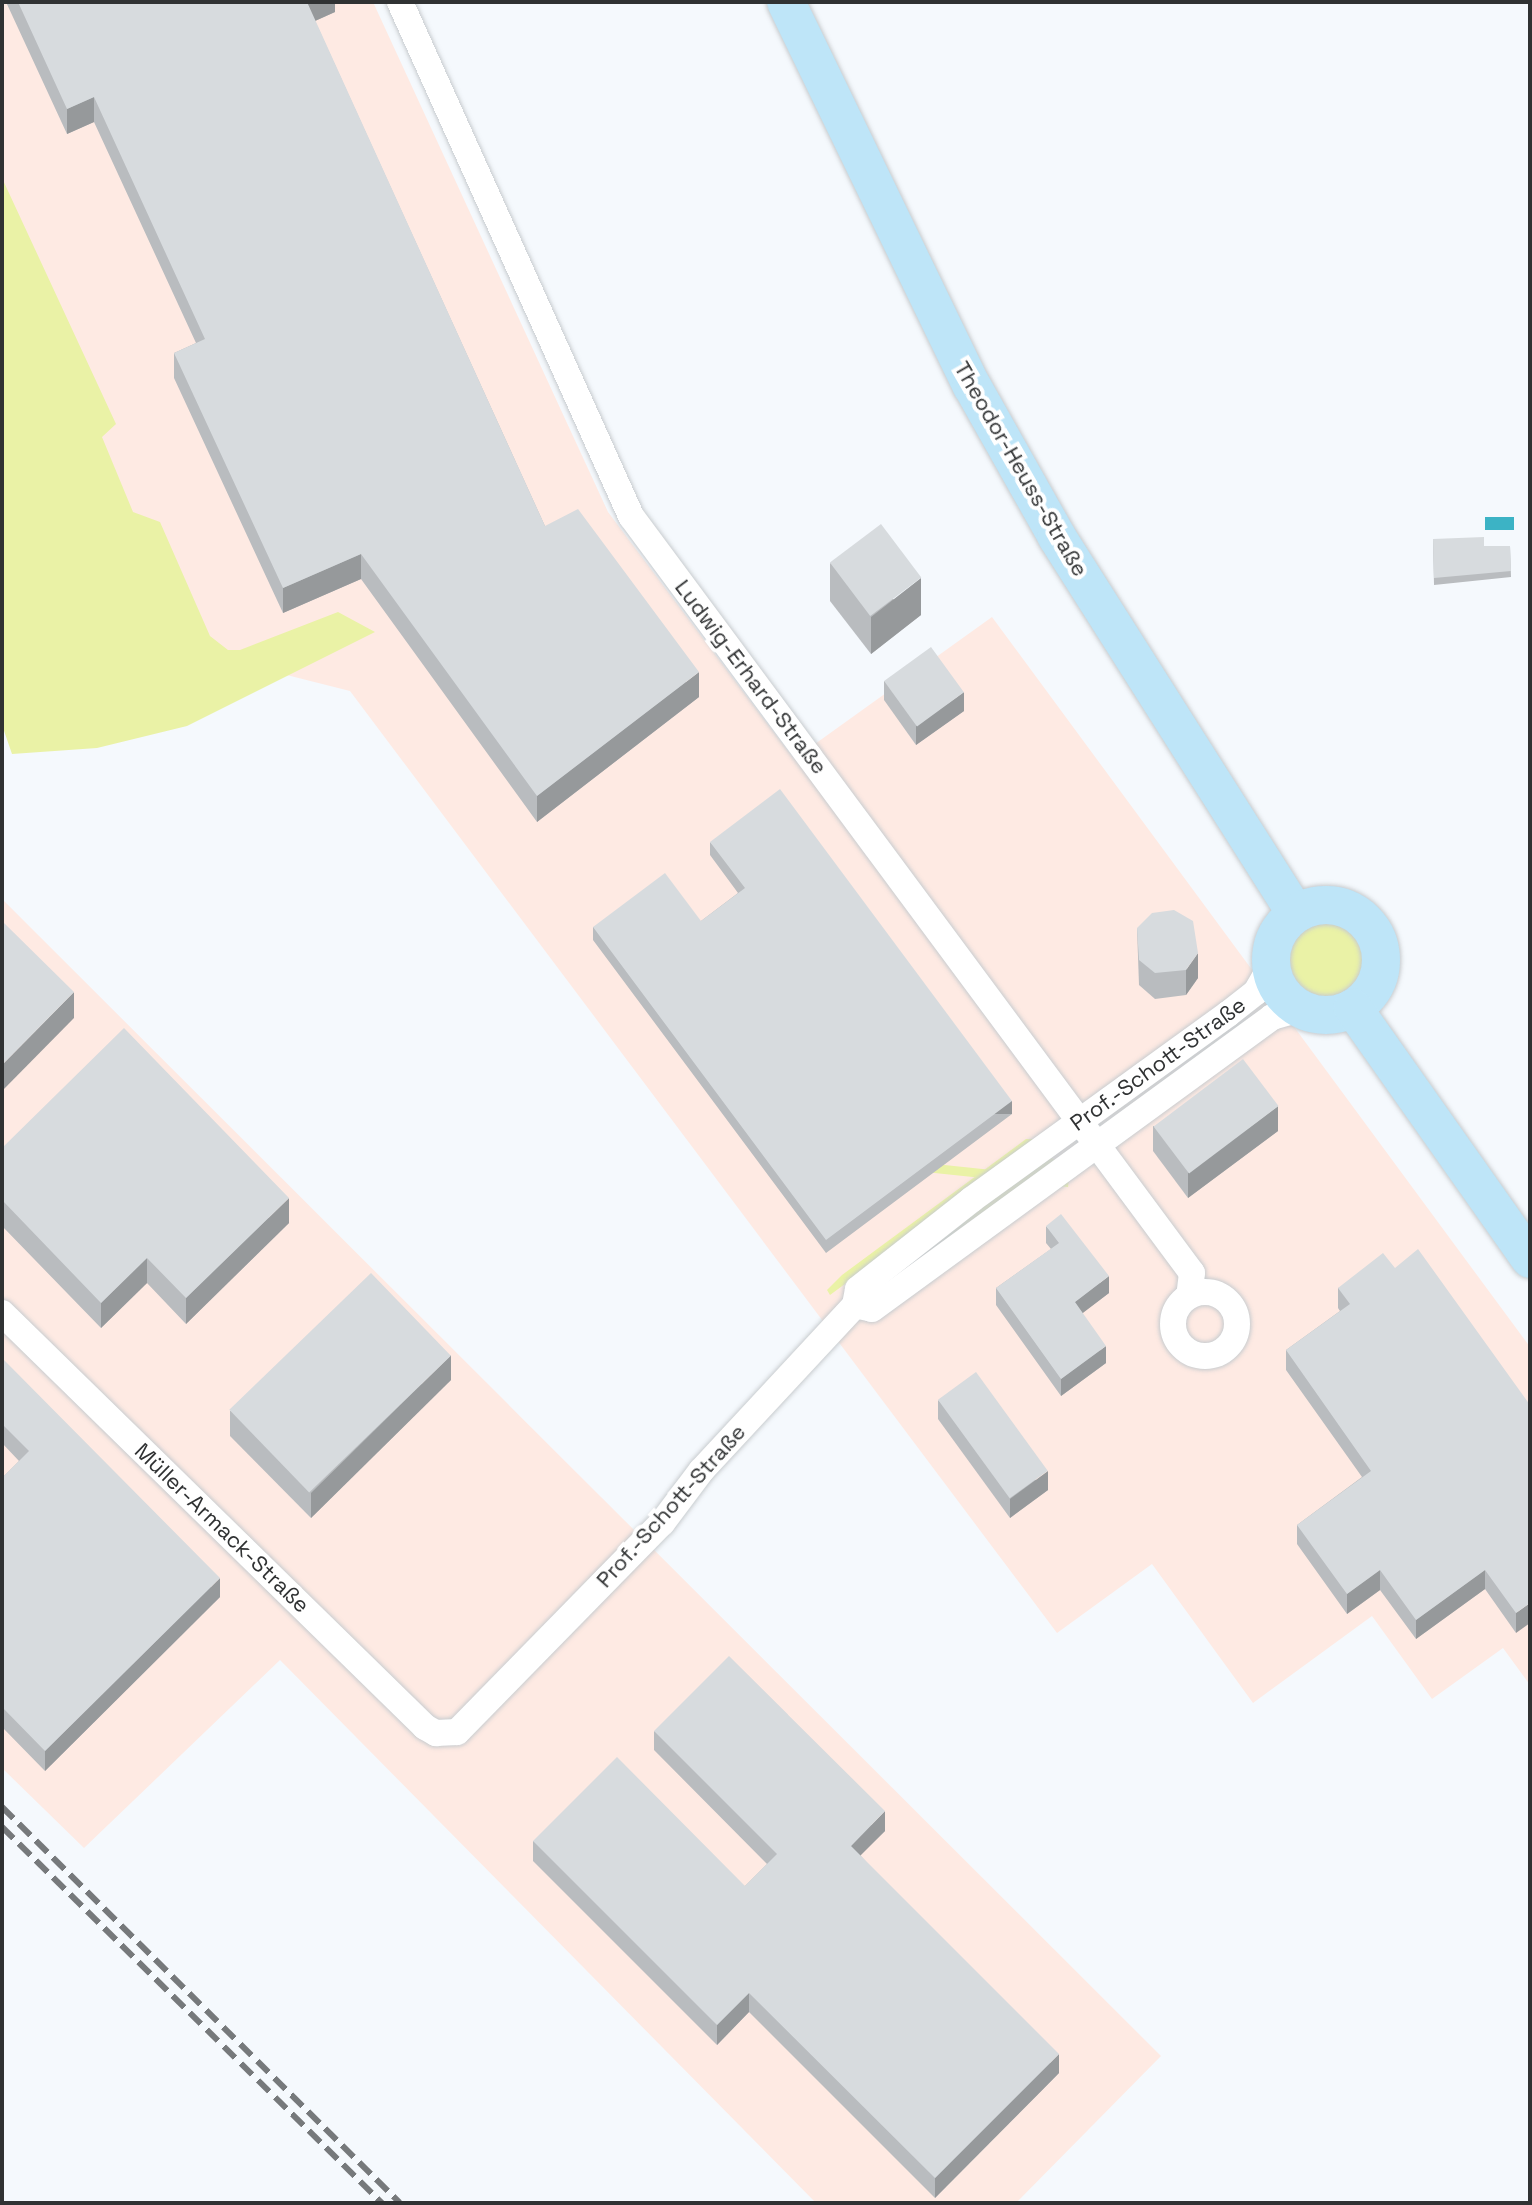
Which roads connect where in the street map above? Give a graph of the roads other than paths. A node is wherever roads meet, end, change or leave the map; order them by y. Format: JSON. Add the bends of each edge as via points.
{"nodes":[{"id":1,"x":400,"y":2,"type":"edge"},
{"id":2,"x":786,"y":2,"type":"edge"},
{"id":3,"x":1296,"y":914,"type":"junction"},
{"id":4,"x":1271,"y":966,"type":"junction"},
{"id":5,"x":1353,"y":1008,"type":"junction"},
{"id":6,"x":1300,"y":1009,"type":"junction"},
{"id":7,"x":1078,"y":1124,"type":"junction"},
{"id":8,"x":1097,"y":1145,"type":"junction"},
{"id":9,"x":1530,"y":1259,"type":"edge"},
{"id":10,"x":1189,"y":1296,"type":"dead end"},
{"id":11,"x":855,"y":1305,"type":"junction"},
{"id":12,"x":2,"y":1313,"type":"edge"},
{"id":13,"x":448,"y":1734,"type":"joint"}],
"edges":[{"from":1,"to":7,"type":"street","name":"Ludwig-Erhard-Straße","via":[[631,516]]},
{"from":2,"to":3,"type":"main road","name":"Theodor-Heuss-Straße","via":[[979,400],[1057,537]]},
{"from":3,"to":4,"type":"main road","via":[[1276,936]]},
{"from":3,"to":5,"type":"main road","via":[[1320,905],[1344,908],[1373,932],[1381,968],[1372,991]]},
{"from":4,"to":6,"type":"main road","via":[[1280,991]]},
{"from":4,"to":7,"type":"street","name":"Prof.-Schott-Straße","via":[[1249,998]]},
{"from":5,"to":6,"type":"main road","via":[[1327,1015]]},
{"from":5,"to":9,"type":"main road"},
{"from":6,"to":8,"type":"street","name":"Prof.-Schott-Straße","via":[[1272,1017]]},
{"from":7,"to":8,"type":"street","name":"Ludwig-Erhard-Straße"},
{"from":7,"to":11,"type":"street","name":"Prof.-Schott-Straße","via":[[858,1289]]},
{"from":8,"to":10,"type":"street","name":"Ludwig-Erhard-Straße","via":[[1192,1273]]},
{"from":8,"to":11,"type":"street","name":"Prof.-Schott-Straße","via":[[872,1309]]},
{"from":11,"to":13,"type":"street","name":"Prof.-Schott-Straße","via":[[701,1471],[662,1523],[464,1727]]},
{"from":12,"to":13,"type":"street","name":"Müller-Armack-Straße","via":[[425,1727]]}]}
